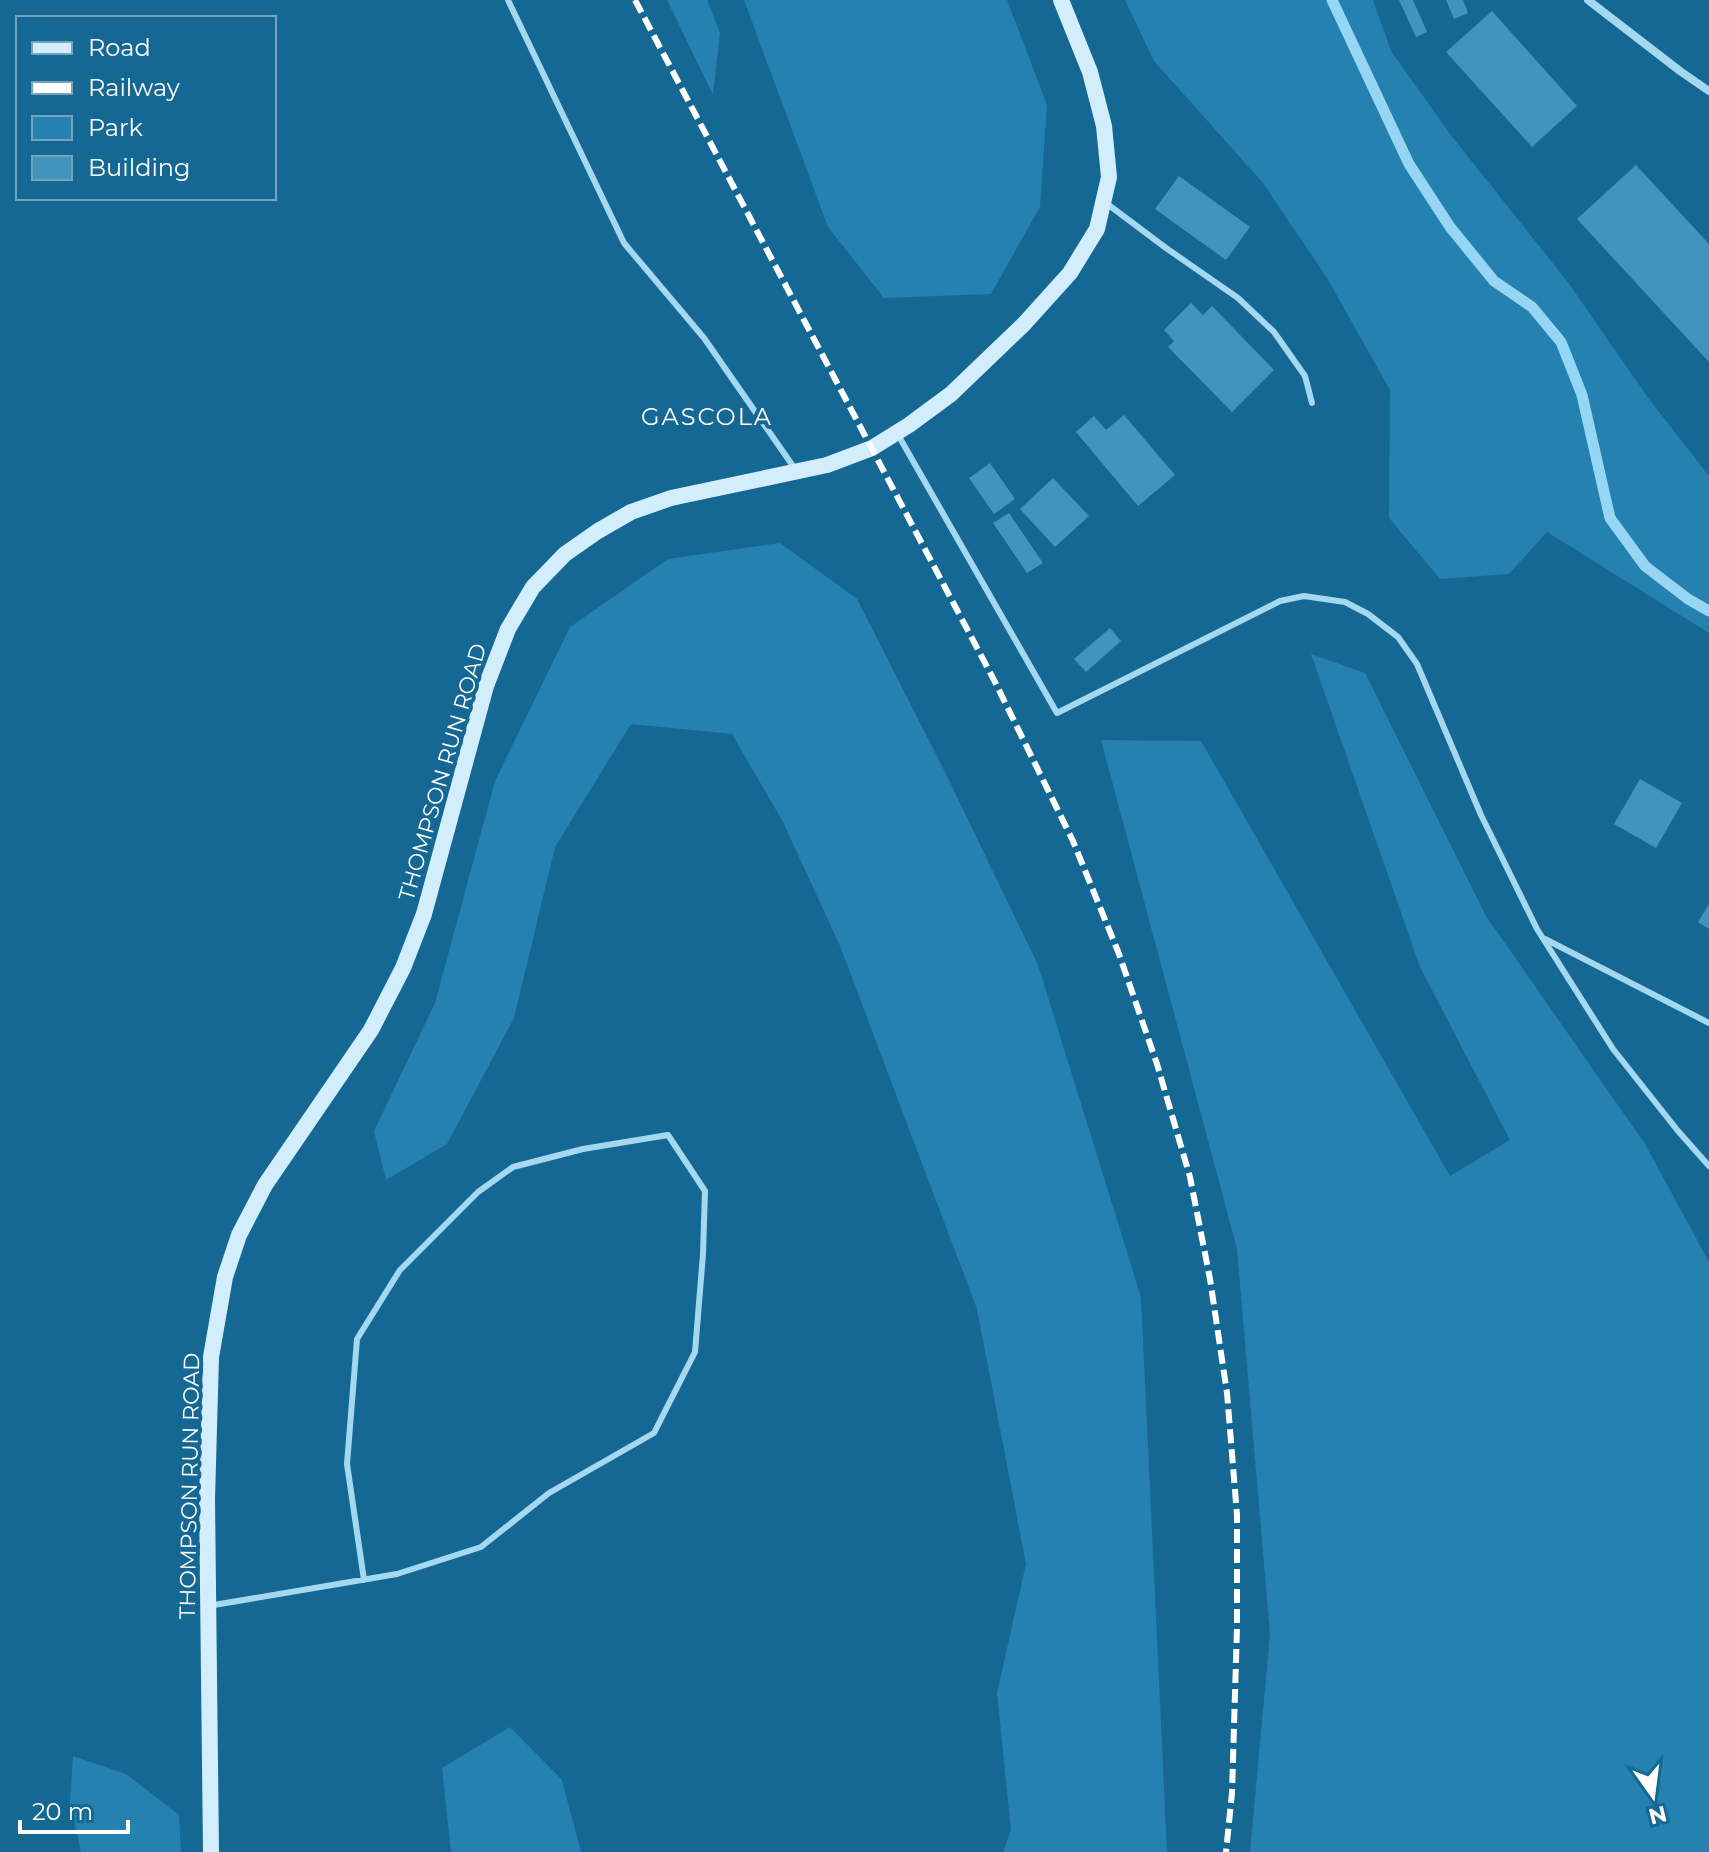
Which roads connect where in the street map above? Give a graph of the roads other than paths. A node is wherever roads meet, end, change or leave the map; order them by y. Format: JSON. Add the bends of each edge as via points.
{"nodes":[{"id":1,"x":508,"y":0,"type":"edge"},
{"id":2,"x":1061,"y":0,"type":"edge"},
{"id":3,"x":1588,"y":0,"type":"edge"},
{"id":4,"x":1709,"y":91,"type":"edge"},
{"id":5,"x":1104,"y":201,"type":"junction"},
{"id":6,"x":1312,"y":403,"type":"dead end"},
{"id":7,"x":897,"y":433,"type":"junction"},
{"id":8,"x":797,"y":472,"type":"junction"},
{"id":9,"x":1542,"y":937,"type":"junction"},
{"id":10,"x":1709,"y":1023,"type":"edge"},
{"id":11,"x":1709,"y":1166,"type":"edge"},
{"id":12,"x":364,"y":1580,"type":"junction"},
{"id":13,"x":208,"y":1606,"type":"junction"},
{"id":14,"x":211,"y":1852,"type":"edge"}],
"edges":[{"from":1,"to":8,"type":"lane","via":[[624,243],[704,338]]},
{"from":2,"to":5,"type":"street","name":"THOMPSON RUN ROAD","via":[[1090,72],[1104,126],[1109,177]]},
{"from":3,"to":4,"type":"street"},
{"from":5,"to":6,"type":"lane","via":[[1238,298],[1274,332],[1305,376]]},
{"from":5,"to":7,"type":"street","name":"THOMPSON RUN ROAD","via":[[1097,229],[1070,273],[951,394]]},
{"from":7,"to":8,"type":"street","name":"THOMPSON RUN ROAD","via":[[872,448]]},
{"from":7,"to":9,"type":"lane","via":[[1057,713],[1280,601],[1304,596],[1345,602],[1398,637],[1417,664],[1481,815]]},
{"from":8,"to":13,"type":"street","name":"THOMPSON RUN ROAD","via":[[671,498],[631,512],[565,554],[533,587],[508,629],[486,686],[424,914],[403,968],[371,1030],[265,1185],[225,1277],[211,1357]]},
{"from":9,"to":10,"type":"lane"},
{"from":9,"to":11,"type":"lane","via":[[1613,1049]]},
{"from":12,"to":12,"type":"lane","via":[[481,1547],[549,1493],[654,1433],[695,1352],[703,1254],[705,1191],[668,1135],[513,1167],[478,1192],[400,1270],[357,1339],[347,1464]]},
{"from":12,"to":13,"type":"lane"},
{"from":13,"to":14,"type":"street","name":"THOMPSON RUN ROAD"}]}
